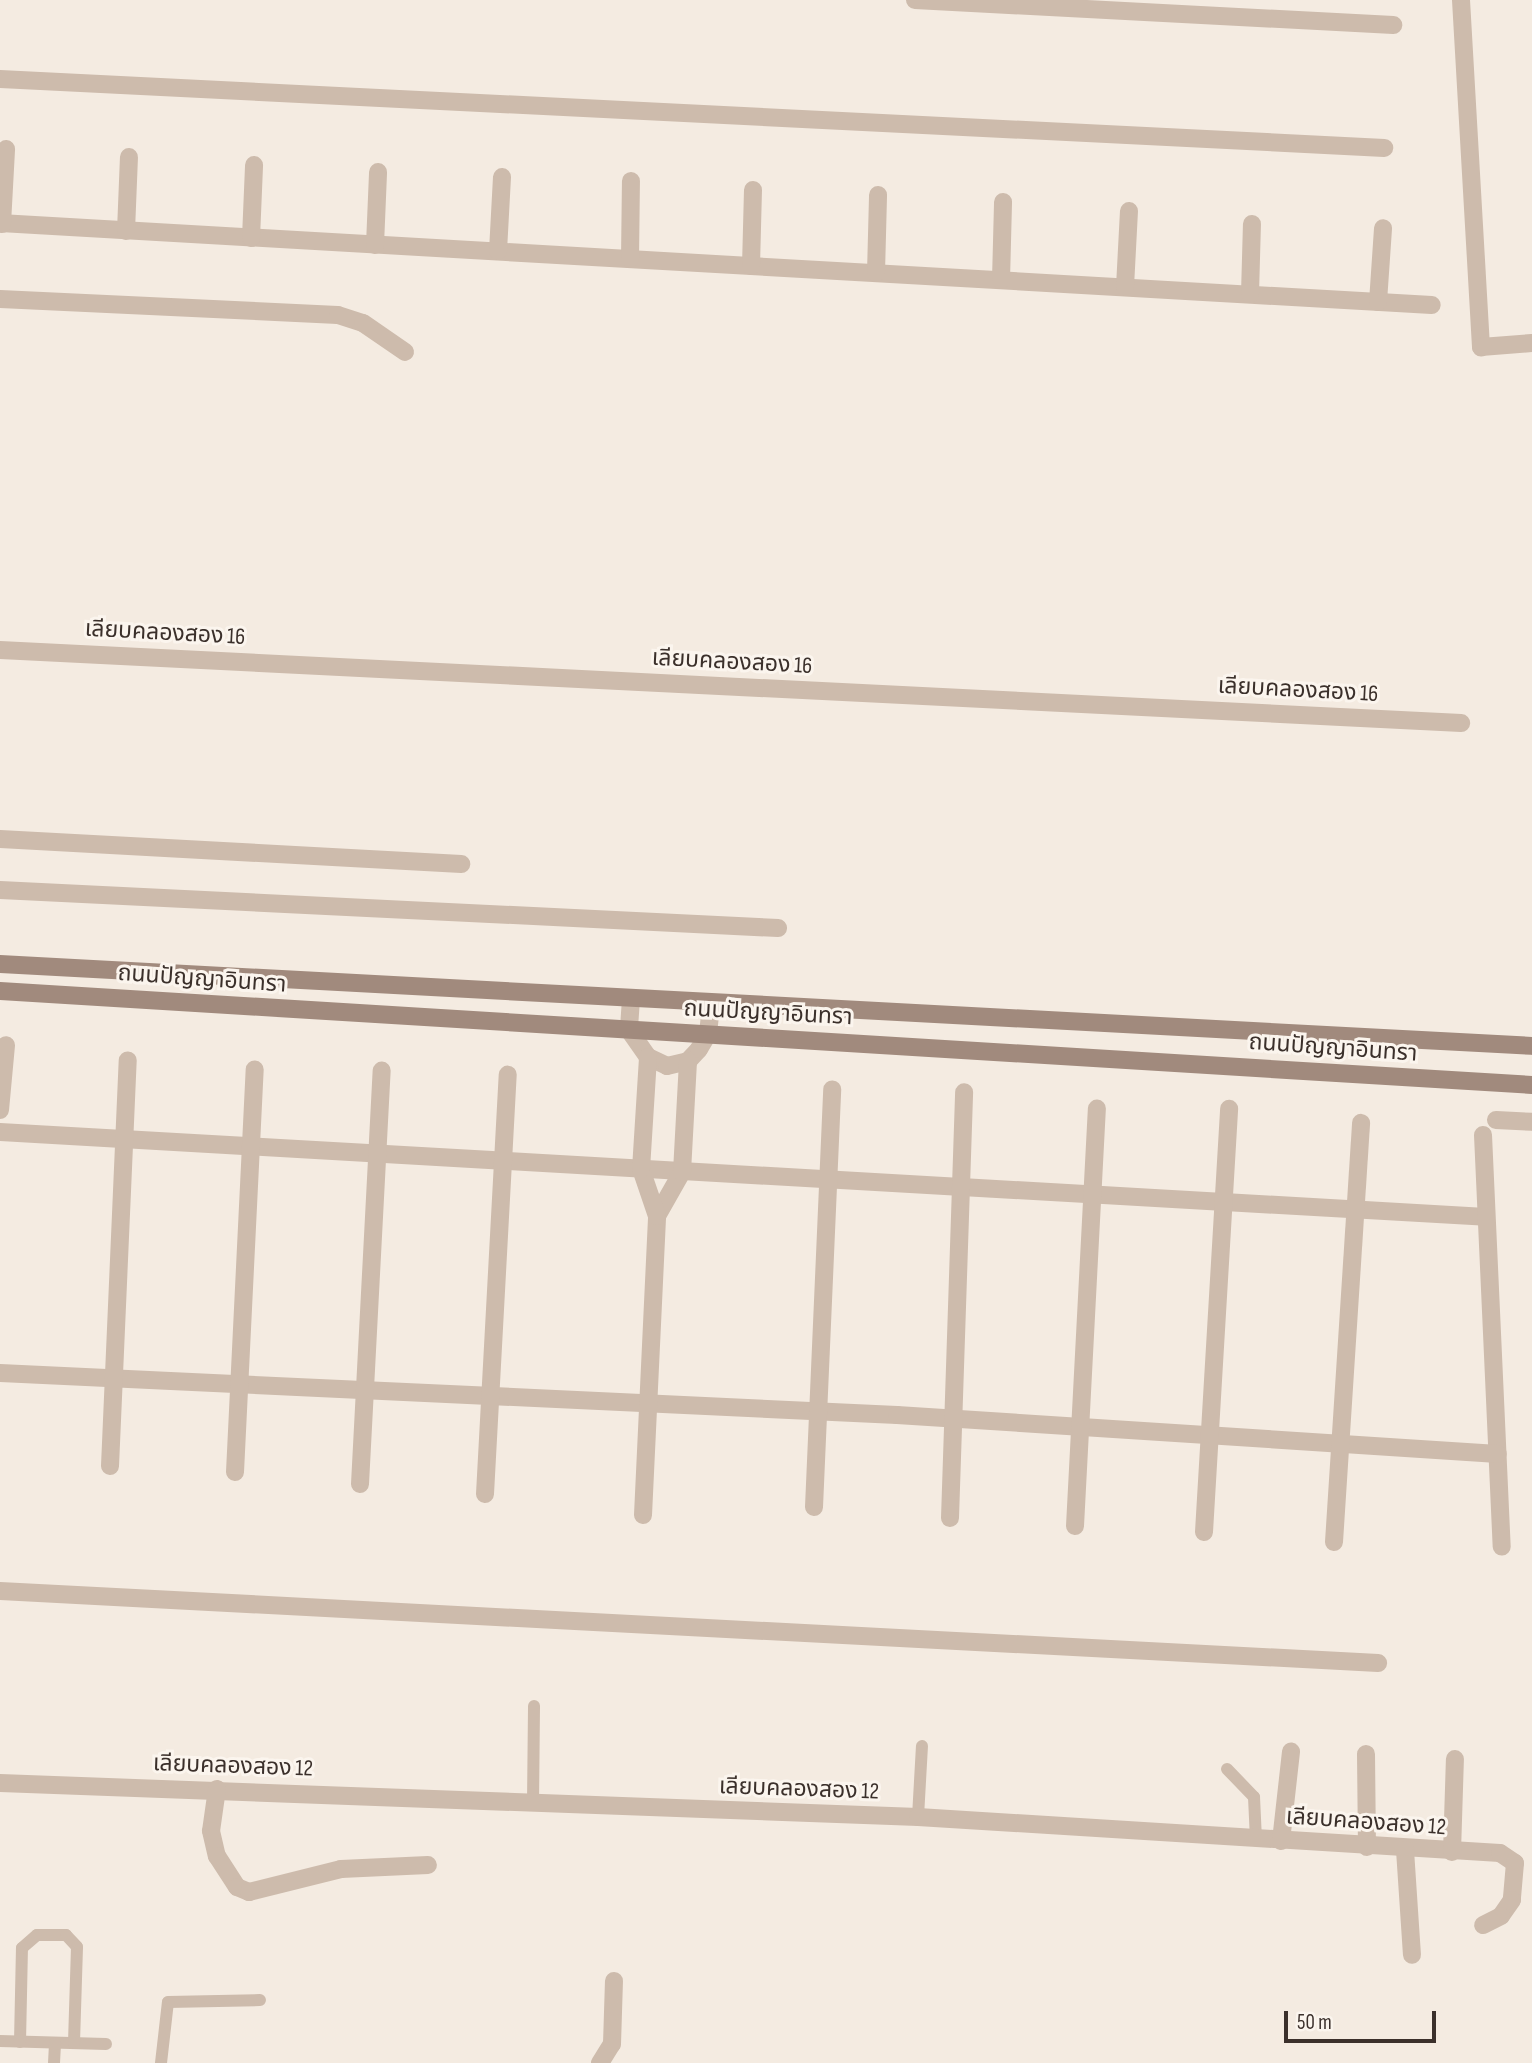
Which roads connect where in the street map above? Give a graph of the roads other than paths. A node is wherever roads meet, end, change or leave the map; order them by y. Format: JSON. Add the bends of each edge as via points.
{"nodes":[{"id":1,"x":915,"y":0,"type":"edge"},
{"id":2,"x":1461,"y":0,"type":"edge"},
{"id":3,"x":1394,"y":25,"type":"dead end"},
{"id":4,"x":0,"y":79,"type":"edge"},
{"id":5,"x":1384,"y":148,"type":"dead end"},
{"id":6,"x":6,"y":149,"type":"dead end"},
{"id":7,"x":129,"y":157,"type":"dead end"},
{"id":8,"x":254,"y":165,"type":"dead end"},
{"id":9,"x":378,"y":172,"type":"dead end"},
{"id":10,"x":502,"y":177,"type":"dead end"},
{"id":11,"x":631,"y":181,"type":"dead end"},
{"id":12,"x":753,"y":190,"type":"dead end"},
{"id":13,"x":878,"y":195,"type":"dead end"},
{"id":14,"x":1003,"y":202,"type":"dead end"},
{"id":15,"x":1129,"y":211,"type":"dead end"},
{"id":16,"x":1,"y":223,"type":"edge"},
{"id":17,"x":1252,"y":224,"type":"dead end"},
{"id":18,"x":1382,"y":228,"type":"dead end"},
{"id":19,"x":126,"y":231,"type":"junction"},
{"id":20,"x":251,"y":237,"type":"junction"},
{"id":21,"x":375,"y":245,"type":"junction"},
{"id":22,"x":498,"y":251,"type":"junction"},
{"id":23,"x":630,"y":259,"type":"junction"},
{"id":24,"x":751,"y":266,"type":"junction"},
{"id":25,"x":876,"y":273,"type":"junction"},
{"id":26,"x":1001,"y":280,"type":"junction"},
{"id":27,"x":1125,"y":287,"type":"junction"},
{"id":28,"x":1250,"y":294,"type":"junction"},
{"id":29,"x":0,"y":299,"type":"edge"},
{"id":30,"x":1378,"y":302,"type":"junction"},
{"id":31,"x":1432,"y":305,"type":"dead end"},
{"id":32,"x":1532,"y":342,"type":"edge"},
{"id":33,"x":405,"y":352,"type":"dead end"},
{"id":34,"x":0,"y":650,"type":"edge"},
{"id":35,"x":1461,"y":723,"type":"dead end"},
{"id":36,"x":0,"y":839,"type":"edge"},
{"id":37,"x":461,"y":864,"type":"dead end"},
{"id":38,"x":0,"y":890,"type":"edge"},
{"id":39,"x":778,"y":928,"type":"dead end"},
{"id":40,"x":0,"y":964,"type":"edge"},
{"id":41,"x":0,"y":991,"type":"edge"},
{"id":42,"x":631,"y":999,"type":"junction"},
{"id":43,"x":711,"y":1004,"type":"junction"},
{"id":44,"x":629,"y":1030,"type":"junction"},
{"id":45,"x":709,"y":1034,"type":"junction"},
{"id":46,"x":6,"y":1045,"type":"dead end"},
{"id":47,"x":1532,"y":1046,"type":"edge"},
{"id":48,"x":648,"y":1057,"type":"junction"},
{"id":49,"x":128,"y":1059,"type":"dead end"},
{"id":50,"x":688,"y":1061,"type":"junction"},
{"id":51,"x":255,"y":1069,"type":"dead end"},
{"id":52,"x":382,"y":1071,"type":"dead end"},
{"id":53,"x":508,"y":1076,"type":"dead end"},
{"id":54,"x":1532,"y":1085,"type":"edge"},
{"id":55,"x":832,"y":1088,"type":"dead end"},
{"id":56,"x":964,"y":1092,"type":"dead end"},
{"id":57,"x":1097,"y":1109,"type":"dead end"},
{"id":58,"x":1230,"y":1109,"type":"dead end"},
{"id":59,"x":0,"y":1110,"type":"edge"},
{"id":60,"x":1496,"y":1120,"type":"dead end"},
{"id":61,"x":1532,"y":1122,"type":"edge"},
{"id":62,"x":1361,"y":1123,"type":"dead end"},
{"id":63,"x":0,"y":1132,"type":"edge"},
{"id":64,"x":1483,"y":1135,"type":"dead end"},
{"id":65,"x":124,"y":1139,"type":"junction"},
{"id":66,"x":251,"y":1147,"type":"junction"},
{"id":67,"x":376,"y":1154,"type":"junction"},
{"id":68,"x":503,"y":1161,"type":"junction"},
{"id":69,"x":640,"y":1169,"type":"junction"},
{"id":70,"x":682,"y":1171,"type":"junction"},
{"id":71,"x":828,"y":1178,"type":"junction"},
{"id":72,"x":957,"y":1183,"type":"junction"},
{"id":73,"x":1090,"y":1192,"type":"junction"},
{"id":74,"x":1225,"y":1202,"type":"junction"},
{"id":75,"x":1353,"y":1210,"type":"junction"},
{"id":76,"x":657,"y":1216,"type":"junction"},
{"id":77,"x":1486,"y":1217,"type":"junction"},
{"id":78,"x":0,"y":1373,"type":"edge"},
{"id":79,"x":112,"y":1379,"type":"junction"},
{"id":80,"x":239,"y":1386,"type":"junction"},
{"id":81,"x":365,"y":1393,"type":"junction"},
{"id":82,"x":488,"y":1399,"type":"junction"},
{"id":83,"x":649,"y":1406,"type":"junction"},
{"id":84,"x":818,"y":1412,"type":"junction"},
{"id":85,"x":955,"y":1420,"type":"junction"},
{"id":86,"x":1077,"y":1430,"type":"junction"},
{"id":87,"x":1210,"y":1437,"type":"junction"},
{"id":88,"x":1339,"y":1445,"type":"junction"},
{"id":89,"x":1498,"y":1454,"type":"junction"},
{"id":90,"x":110,"y":1466,"type":"dead end"},
{"id":91,"x":235,"y":1472,"type":"dead end"},
{"id":92,"x":360,"y":1485,"type":"dead end"},
{"id":93,"x":485,"y":1494,"type":"dead end"},
{"id":94,"x":814,"y":1507,"type":"dead end"},
{"id":95,"x":643,"y":1516,"type":"dead end"},
{"id":96,"x":950,"y":1518,"type":"dead end"},
{"id":97,"x":1075,"y":1526,"type":"dead end"},
{"id":98,"x":1204,"y":1532,"type":"dead end"},
{"id":99,"x":1334,"y":1542,"type":"dead end"},
{"id":100,"x":1502,"y":1547,"type":"dead end"},
{"id":101,"x":0,"y":1591,"type":"edge"},
{"id":102,"x":1378,"y":1663,"type":"dead end"},
{"id":103,"x":534,"y":1706,"type":"dead end"},
{"id":104,"x":922,"y":1746,"type":"dead end"},
{"id":105,"x":1291,"y":1752,"type":"dead end"},
{"id":106,"x":1366,"y":1754,"type":"dead end"},
{"id":107,"x":1455,"y":1759,"type":"dead end"},
{"id":108,"x":1227,"y":1769,"type":"dead end"},
{"id":109,"x":0,"y":1783,"type":"edge"},
{"id":110,"x":217,"y":1789,"type":"junction"},
{"id":111,"x":533,"y":1803,"type":"junction"},
{"id":112,"x":918,"y":1817,"type":"junction"},
{"id":113,"x":1256,"y":1840,"type":"junction"},
{"id":114,"x":1281,"y":1841,"type":"junction"},
{"id":115,"x":1367,"y":1847,"type":"junction"},
{"id":116,"x":1405,"y":1850,"type":"junction"},
{"id":117,"x":1452,"y":1852,"type":"junction"},
{"id":118,"x":428,"y":1865,"type":"dead end"},
{"id":119,"x":1483,"y":1925,"type":"dead end"},
{"id":120,"x":1412,"y":1955,"type":"dead end"},
{"id":121,"x":614,"y":1981,"type":"dead end"},
{"id":122,"x":260,"y":2000,"type":"dead end"},
{"id":123,"x":0,"y":2041,"type":"edge"},
{"id":124,"x":19,"y":2042,"type":"junction"},
{"id":125,"x":55,"y":2043,"type":"junction"},
{"id":126,"x":74,"y":2043,"type":"junction"},
{"id":127,"x":106,"y":2044,"type":"dead end"},
{"id":128,"x":54,"y":2063,"type":"edge"},
{"id":129,"x":161,"y":2063,"type":"edge"},
{"id":130,"x":600,"y":2063,"type":"edge"}],
"edges":[{"from":1,"to":3,"type":"street"},
{"from":2,"to":32,"type":"street","via":[[1482,347]]},
{"from":4,"to":5,"type":"street"},
{"from":6,"to":16,"type":"street"},
{"from":7,"to":19,"type":"street"},
{"from":8,"to":20,"type":"street"},
{"from":9,"to":21,"type":"street"},
{"from":10,"to":22,"type":"street"},
{"from":11,"to":23,"type":"street"},
{"from":12,"to":24,"type":"street"},
{"from":13,"to":25,"type":"street"},
{"from":14,"to":26,"type":"street"},
{"from":15,"to":27,"type":"street"},
{"from":16,"to":19,"type":"street"},
{"from":17,"to":28,"type":"street"},
{"from":18,"to":30,"type":"street"},
{"from":19,"to":20,"type":"street"},
{"from":20,"to":21,"type":"street"},
{"from":21,"to":22,"type":"street"},
{"from":22,"to":23,"type":"street"},
{"from":23,"to":24,"type":"street"},
{"from":24,"to":25,"type":"street"},
{"from":25,"to":26,"type":"street"},
{"from":26,"to":27,"type":"street"},
{"from":27,"to":28,"type":"street"},
{"from":28,"to":30,"type":"street"},
{"from":29,"to":33,"type":"street","via":[[338,315],[363,323]]},
{"from":30,"to":31,"type":"street"},
{"from":34,"to":35,"type":"street","name":"เลียบคลองสอง 16"},
{"from":36,"to":37,"type":"street"},
{"from":38,"to":39,"type":"street"},
{"from":40,"to":42,"type":"street","name":"ถนนปัญญาอินทรา"},
{"from":41,"to":44,"type":"street","name":"ถนนปัญญาอินทรา"},
{"from":42,"to":43,"type":"street","name":"ถนนปัญญาอินทรา"},
{"from":42,"to":44,"type":"street"},
{"from":43,"to":45,"type":"street"},
{"from":43,"to":47,"type":"street","name":"ถนนปัญญาอินทรา"},
{"from":44,"to":45,"type":"street","name":"ถนนปัญญาอินทรา"},
{"from":44,"to":48,"type":"street"},
{"from":45,"to":50,"type":"street"},
{"from":45,"to":54,"type":"street","name":"ถนนปัญญาอินทรา"},
{"from":46,"to":59,"type":"street"},
{"from":48,"to":50,"type":"street","via":[[667,1066]]},
{"from":48,"to":69,"type":"street"},
{"from":49,"to":65,"type":"street"},
{"from":50,"to":70,"type":"street"},
{"from":51,"to":66,"type":"street"},
{"from":52,"to":67,"type":"street"},
{"from":53,"to":68,"type":"street"},
{"from":55,"to":71,"type":"street"},
{"from":56,"to":72,"type":"street"},
{"from":57,"to":73,"type":"street"},
{"from":58,"to":74,"type":"street"},
{"from":60,"to":61,"type":"street"},
{"from":62,"to":75,"type":"street"},
{"from":63,"to":65,"type":"street"},
{"from":64,"to":77,"type":"street"},
{"from":65,"to":66,"type":"street"},
{"from":65,"to":79,"type":"street"},
{"from":66,"to":67,"type":"street"},
{"from":66,"to":80,"type":"street"},
{"from":67,"to":68,"type":"street"},
{"from":67,"to":81,"type":"street"},
{"from":68,"to":69,"type":"street"},
{"from":68,"to":82,"type":"street"},
{"from":69,"to":70,"type":"street"},
{"from":69,"to":76,"type":"street"},
{"from":70,"to":71,"type":"street"},
{"from":70,"to":76,"type":"street"},
{"from":71,"to":72,"type":"street"},
{"from":71,"to":84,"type":"street"},
{"from":72,"to":73,"type":"street"},
{"from":72,"to":85,"type":"street"},
{"from":73,"to":74,"type":"street"},
{"from":73,"to":86,"type":"street"},
{"from":74,"to":75,"type":"street"},
{"from":74,"to":87,"type":"street"},
{"from":75,"to":77,"type":"street"},
{"from":75,"to":88,"type":"street"},
{"from":76,"to":83,"type":"street"},
{"from":77,"to":89,"type":"street"},
{"from":78,"to":79,"type":"street"},
{"from":79,"to":80,"type":"street"},
{"from":79,"to":90,"type":"street"},
{"from":80,"to":81,"type":"street"},
{"from":80,"to":91,"type":"street"},
{"from":81,"to":82,"type":"street"},
{"from":81,"to":92,"type":"street"},
{"from":82,"to":83,"type":"street"},
{"from":82,"to":93,"type":"street"},
{"from":83,"to":84,"type":"street"},
{"from":83,"to":95,"type":"street"},
{"from":84,"to":85,"type":"street"},
{"from":84,"to":94,"type":"street"},
{"from":85,"to":86,"type":"street"},
{"from":85,"to":96,"type":"street"},
{"from":86,"to":87,"type":"street"},
{"from":86,"to":97,"type":"street"},
{"from":87,"to":88,"type":"street"},
{"from":87,"to":98,"type":"street"},
{"from":88,"to":89,"type":"street"},
{"from":88,"to":99,"type":"street"},
{"from":89,"to":100,"type":"street"},
{"from":101,"to":102,"type":"street"},
{"from":103,"to":111,"type":"lane"},
{"from":104,"to":112,"type":"lane"},
{"from":105,"to":114,"type":"street"},
{"from":106,"to":115,"type":"street"},
{"from":107,"to":117,"type":"street"},
{"from":108,"to":113,"type":"lane","via":[[1254,1797]]},
{"from":109,"to":110,"type":"street","name":"เลียบคลองสอง 12"},
{"from":110,"to":111,"type":"street","name":"เลียบคลองสอง 12"},
{"from":110,"to":118,"type":"street","via":[[211,1831],[217,1856],[237,1887],[249,1892],[341,1869]]},
{"from":111,"to":112,"type":"street","name":"เลียบคลองสอง 12"},
{"from":112,"to":113,"type":"street","name":"เลียบคลองสอง 12"},
{"from":113,"to":114,"type":"street","name":"เลียบคลองสอง 12"},
{"from":114,"to":115,"type":"street","name":"เลียบคลองสอง 12"},
{"from":115,"to":116,"type":"street","name":"เลียบคลองสอง 12"},
{"from":116,"to":117,"type":"street","name":"เลียบคลองสอง 12"},
{"from":116,"to":120,"type":"street"},
{"from":117,"to":119,"type":"street","name":"เลียบคลองสอง 12","via":[[1500,1853],[1515,1863],[1508,1910]]},
{"from":121,"to":130,"type":"street","via":[[612,2043]]},
{"from":122,"to":129,"type":"lane","via":[[168,2002]]},
{"from":123,"to":124,"type":"lane"},
{"from":124,"to":125,"type":"lane"},
{"from":124,"to":126,"type":"lane","via":[[22,1948],[37,1935],[66,1935],[77,1947]]},
{"from":125,"to":126,"type":"lane"},
{"from":125,"to":128,"type":"lane"},
{"from":126,"to":127,"type":"lane"}]}
